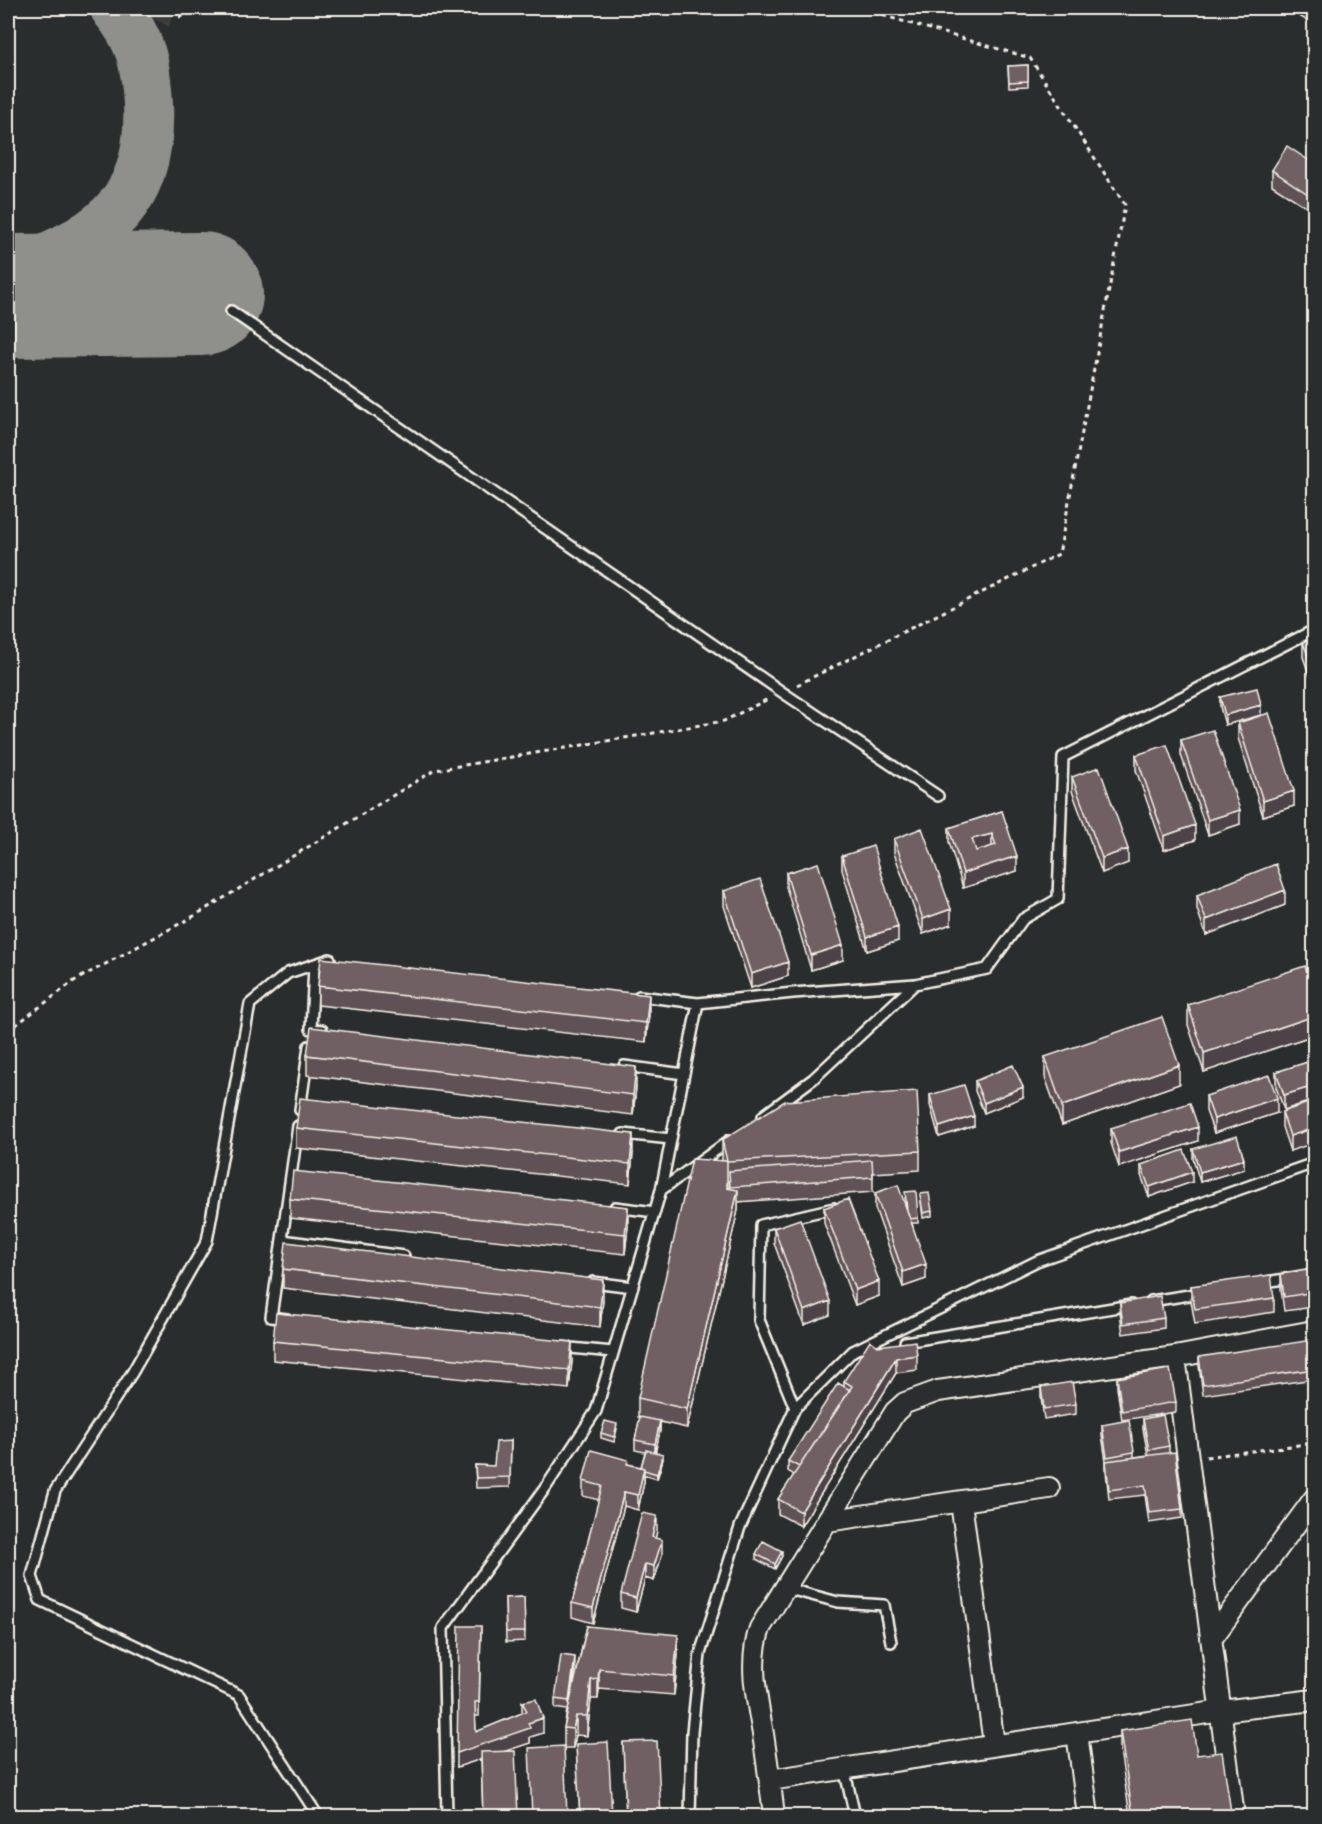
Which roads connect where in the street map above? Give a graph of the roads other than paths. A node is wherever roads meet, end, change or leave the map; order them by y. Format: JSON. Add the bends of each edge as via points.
{"nodes":[{"id":1,"x":231,"y":311,"type":"dead end"},
{"id":2,"x":1314,"y":630,"type":"edge"},
{"id":3,"x":938,"y":796,"type":"dead end"},
{"id":4,"x":341,"y":960,"type":"edge"},
{"id":5,"x":314,"y":964,"type":"junction"},
{"id":6,"x":915,"y":984,"type":"junction"},
{"id":7,"x":627,"y":995,"type":"edge"},
{"id":8,"x":698,"y":1003,"type":"junction"},
{"id":9,"x":311,"y":1029,"type":"junction"},
{"id":10,"x":334,"y":1032,"type":"edge"},
{"id":11,"x":614,"y":1065,"type":"edge"},
{"id":12,"x":684,"y":1074,"type":"junction"},
{"id":13,"x":301,"y":1100,"type":"junction"},
{"id":14,"x":313,"y":1101,"type":"edge"},
{"id":15,"x":756,"y":1121,"type":"edge"},
{"id":16,"x":614,"y":1133,"type":"edge"},
{"id":17,"x":737,"y":1135,"type":"edge"},
{"id":18,"x":672,"y":1139,"type":"junction"},
{"id":19,"x":1314,"y":1163,"type":"edge"},
{"id":20,"x":291,"y":1171,"type":"junction"},
{"id":21,"x":303,"y":1172,"type":"edge"},
{"id":22,"x":661,"y":1190,"type":"junction"},
{"id":23,"x":608,"y":1206,"type":"edge"},
{"id":24,"x":834,"y":1208,"type":"edge"},
{"id":25,"x":655,"y":1212,"type":"junction"},
{"id":26,"x":282,"y":1240,"type":"junction"},
{"id":27,"x":410,"y":1257,"type":"edge"},
{"id":28,"x":1314,"y":1274,"type":"edge"},
{"id":29,"x":586,"y":1281,"type":"edge"},
{"id":30,"x":1246,"y":1286,"type":"edge"},
{"id":31,"x":633,"y":1287,"type":"junction"},
{"id":32,"x":1211,"y":1291,"type":"edge"},
{"id":33,"x":295,"y":1320,"type":"edge"},
{"id":34,"x":1314,"y":1331,"type":"edge"},
{"id":35,"x":899,"y":1343,"type":"edge"},
{"id":36,"x":888,"y":1345,"type":"edge"},
{"id":37,"x":554,"y":1346,"type":"edge"},
{"id":38,"x":852,"y":1351,"type":"junction"},
{"id":39,"x":614,"y":1352,"type":"junction"},
{"id":40,"x":1175,"y":1358,"type":"junction"},
{"id":41,"x":795,"y":1408,"type":"junction"},
{"id":42,"x":1049,"y":1488,"type":"dead end"},
{"id":43,"x":1314,"y":1499,"type":"edge"},
{"id":44,"x":961,"y":1502,"type":"junction"},
{"id":45,"x":827,"y":1521,"type":"junction"},
{"id":46,"x":786,"y":1588,"type":"junction"},
{"id":47,"x":1212,"y":1638,"type":"junction"},
{"id":48,"x":891,"y":1642,"type":"dead end"},
{"id":49,"x":1314,"y":1700,"type":"edge"},
{"id":50,"x":1221,"y":1711,"type":"junction"},
{"id":51,"x":1077,"y":1733,"type":"junction"},
{"id":52,"x":994,"y":1744,"type":"junction"},
{"id":53,"x":844,"y":1768,"type":"junction"},
{"id":54,"x":770,"y":1780,"type":"junction"},
{"id":55,"x":318,"y":1816,"type":"edge"},
{"id":56,"x":447,"y":1816,"type":"edge"},
{"id":57,"x":690,"y":1816,"type":"edge"},
{"id":58,"x":774,"y":1816,"type":"edge"},
{"id":59,"x":855,"y":1816,"type":"edge"},
{"id":60,"x":1088,"y":1816,"type":"edge"},
{"id":61,"x":1234,"y":1816,"type":"edge"}],
"edges":[{"from":1,"to":3,"type":"lane"},
{"from":2,"to":6,"type":"lane","via":[[1063,757],[1058,899],[1023,919],[987,969]]},
{"from":4,"to":5,"type":"lane"},
{"from":5,"to":9,"type":"lane"},
{"from":5,"to":55,"type":"lane","via":[[288,973],[250,1004],[207,1241],[132,1372],[55,1491],[32,1576],[40,1600],[239,1695]]},
{"from":6,"to":8,"type":"lane"},
{"from":6,"to":15,"type":"lane","via":[[813,1079]]},
{"from":7,"to":8,"type":"lane"},
{"from":8,"to":12,"type":"lane"},
{"from":9,"to":10,"type":"lane"},
{"from":9,"to":13,"type":"lane"},
{"from":11,"to":12,"type":"lane"},
{"from":12,"to":18,"type":"lane"},
{"from":13,"to":14,"type":"lane"},
{"from":13,"to":20,"type":"lane"},
{"from":16,"to":18,"type":"lane"},
{"from":17,"to":22,"type":"lane"},
{"from":18,"to":22,"type":"lane"},
{"from":19,"to":38,"type":"lane","via":[[1037,1261]]},
{"from":20,"to":21,"type":"lane"},
{"from":20,"to":26,"type":"lane"},
{"from":22,"to":25,"type":"lane"},
{"from":23,"to":25,"type":"lane"},
{"from":24,"to":41,"type":"lane","via":[[761,1225],[759,1320]]},
{"from":25,"to":31,"type":"lane"},
{"from":26,"to":27,"type":"lane"},
{"from":26,"to":33,"type":"lane","via":[[271,1317]]},
{"from":28,"to":30,"type":"lane"},
{"from":29,"to":31,"type":"lane"},
{"from":31,"to":39,"type":"lane"},
{"from":32,"to":35,"type":"lane"},
{"from":34,"to":40,"type":"street"},
{"from":36,"to":38,"type":"lane"},
{"from":37,"to":39,"type":"lane"},
{"from":38,"to":41,"type":"lane"},
{"from":39,"to":56,"type":"lane","via":[[596,1411],[443,1628]]},
{"from":40,"to":45,"type":"street","via":[[938,1391],[904,1404],[895,1412]]},
{"from":40,"to":47,"type":"street"},
{"from":41,"to":57,"type":"lane","via":[[740,1527],[700,1654],[692,1732]]},
{"from":42,"to":44,"type":"street"},
{"from":43,"to":47,"type":"street"},
{"from":44,"to":45,"type":"street"},
{"from":44,"to":52,"type":"street"},
{"from":45,"to":46,"type":"street"},
{"from":46,"to":48,"type":"lane","via":[[837,1602],[884,1605]]},
{"from":46,"to":54,"type":"street","via":[[760,1628],[754,1657]]},
{"from":47,"to":50,"type":"street"},
{"from":49,"to":50,"type":"street"},
{"from":50,"to":51,"type":"street"},
{"from":50,"to":61,"type":"street"},
{"from":51,"to":52,"type":"street"},
{"from":51,"to":60,"type":"street"},
{"from":52,"to":53,"type":"street"},
{"from":53,"to":54,"type":"street"},
{"from":53,"to":59,"type":"lane"},
{"from":54,"to":58,"type":"street"}]}
